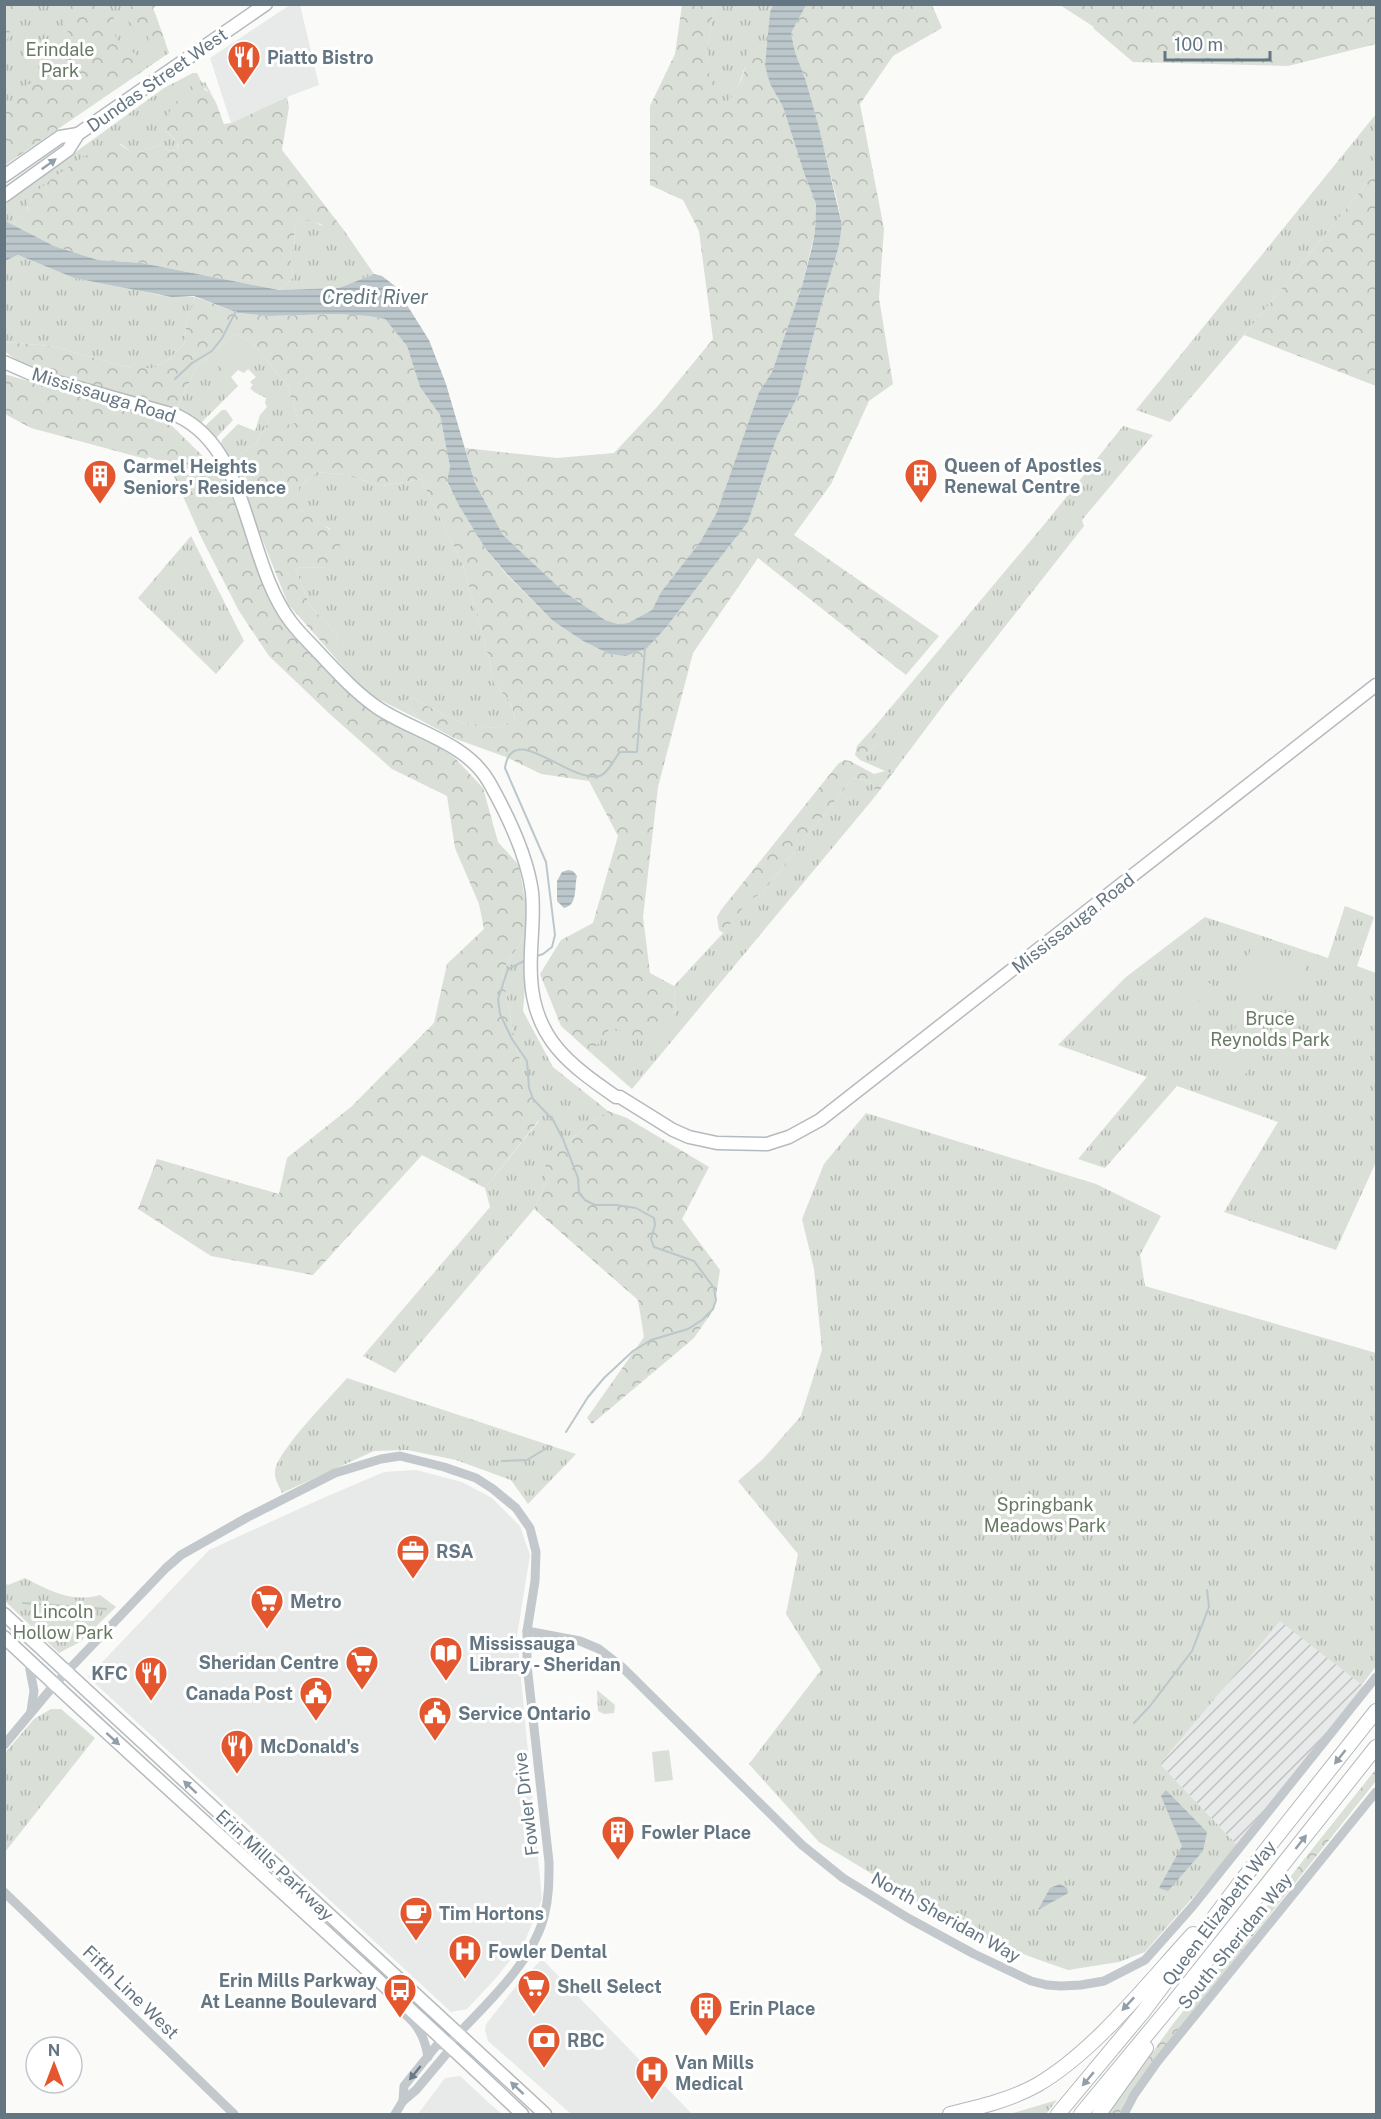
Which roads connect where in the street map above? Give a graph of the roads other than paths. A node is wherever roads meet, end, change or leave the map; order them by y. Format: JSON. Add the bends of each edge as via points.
{"nodes":[{"id":1,"x":266,"y":4,"type":"edge"},
{"id":2,"x":78,"y":134,"type":"junction"},
{"id":3,"x":7,"y":174,"type":"edge"},
{"id":4,"x":9,"y":193,"type":"edge"},
{"id":5,"x":4,"y":362,"type":"edge"},
{"id":6,"x":1377,"y":686,"type":"edge"},
{"id":7,"x":4,"y":1614,"type":"edge"},
{"id":8,"x":527,"y":1631,"type":"junction"},
{"id":9,"x":4,"y":1636,"type":"edge"},
{"id":10,"x":28,"y":1659,"type":"junction"},
{"id":11,"x":66,"y":1672,"type":"junction"},
{"id":12,"x":1377,"y":1677,"type":"edge"},
{"id":13,"x":55,"y":1684,"type":"junction"},
{"id":14,"x":31,"y":1711,"type":"junction"},
{"id":15,"x":1377,"y":1711,"type":"edge"},
{"id":16,"x":4,"y":1744,"type":"edge"},
{"id":17,"x":1377,"y":1747,"type":"edge"},
{"id":18,"x":1377,"y":1792,"type":"edge"},
{"id":19,"x":1239,"y":1884,"type":"junction"},
{"id":20,"x":4,"y":1892,"type":"edge"},
{"id":21,"x":393,"y":1995,"type":"junction"},
{"id":22,"x":1173,"y":2003,"type":"junction"},
{"id":23,"x":458,"y":2034,"type":"junction"},
{"id":24,"x":448,"y":2045,"type":"junction"},
{"id":25,"x":428,"y":2057,"type":"junction"},
{"id":26,"x":403,"y":2101,"type":"junction"},
{"id":27,"x":234,"y":2115,"type":"edge"},
{"id":28,"x":395,"y":2115,"type":"edge"},
{"id":29,"x":522,"y":2115,"type":"edge"},
{"id":30,"x":546,"y":2115,"type":"edge"},
{"id":31,"x":950,"y":2115,"type":"edge"},
{"id":32,"x":1058,"y":2115,"type":"edge"},
{"id":33,"x":1081,"y":2115,"type":"edge"},
{"id":34,"x":1099,"y":2115,"type":"edge"},
{"id":35,"x":1124,"y":2115,"type":"edge"}],
"edges":[{"from":1,"to":2,"type":"main road","name":"Dundas Street West"},
{"from":2,"to":3,"type":"main road","name":"Dundas Street West","via":[[60,138]]},
{"from":4,"to":2,"type":"main road","name":"Dundas Street West","one_way":true,"via":[[68,150]]},
{"from":5,"to":6,"type":"main road","name":"Mississauga Road","via":[[36,376],[178,416],[214,443],[229,469],[265,572],[289,620],[361,696],[466,756],[487,779],[526,864],[533,907],[533,998],[540,1022],[559,1052],[616,1097],[689,1137],[760,1145],[789,1137],[811,1125]]},
{"from":7,"to":11,"type":"main road","name":"Erin Mills Parkway"},
{"from":8,"to":11,"type":"street","name":"Fowler Drive","via":[[536,1552],[530,1528],[516,1508],[476,1478],[400,1456],[336,1473],[181,1555]]},
{"from":8,"to":12,"type":"street","name":"North Sheridan Way","via":[[599,1648],[802,1845],[843,1878],[974,1954],[1047,1985],[1104,1981],[1145,1960]]},
{"from":8,"to":23,"type":"street","name":"Fowler Drive","via":[[549,1891],[544,1917],[521,1965]]},
{"from":9,"to":10,"type":"main road","name":"Erin Mills Parkway"},
{"from":10,"to":13,"type":"main road","name":"Erin Mills Parkway"},
{"from":10,"to":14,"type":"street","via":[[34,1691]]},
{"from":11,"to":13,"type":"street","name":"Fowler Drive"},
{"from":23,"to":11,"type":"main road","name":"Erin Mills Parkway","one_way":true},
{"from":13,"to":14,"type":"street","name":"Fowler Drive"},
{"from":13,"to":21,"type":"main road","name":"Erin Mills Parkway","one_way":true},
{"from":14,"to":16,"type":"street","name":"Fowler Drive"},
{"from":15,"to":19,"type":"highway","name":"Queen Elizabeth Way","one_way":true},
{"from":22,"to":17,"type":"highway","name":"Queen Elizabeth Way","one_way":true},
{"from":18,"to":35,"type":"street","name":"South Sheridan Way","via":[[1143,2080]]},
{"from":19,"to":31,"type":"highway","one_way":true,"via":[[1075,2059],[1020,2093]]},
{"from":19,"to":32,"type":"highway","name":"Queen Elizabeth Way","one_way":true,"via":[[1143,2012]]},
{"from":20,"to":27,"type":"street","name":"Fifth Line West"},
{"from":21,"to":24,"type":"main road","name":"Erin Mills Parkway"},
{"from":21,"to":25,"type":"street","via":[[396,2006],[418,2029]]},
{"from":22,"to":33,"type":"highway","name":"Queen Elizabeth Way"},
{"from":22,"to":34,"type":"highway","via":[[1167,2019]]},
{"from":23,"to":24,"type":"street","name":"Fowler Drive"},
{"from":30,"to":23,"type":"main road","name":"Erin Mills Parkway","one_way":true},
{"from":24,"to":25,"type":"street","via":[[437,2045]]},
{"from":24,"to":26,"type":"street","via":[[447,2053]]},
{"from":24,"to":29,"type":"main road","name":"Erin Mills Parkway"},
{"from":25,"to":26,"type":"street","one_way":true,"via":[[404,2086]]},
{"from":26,"to":28,"type":"street"}]}
